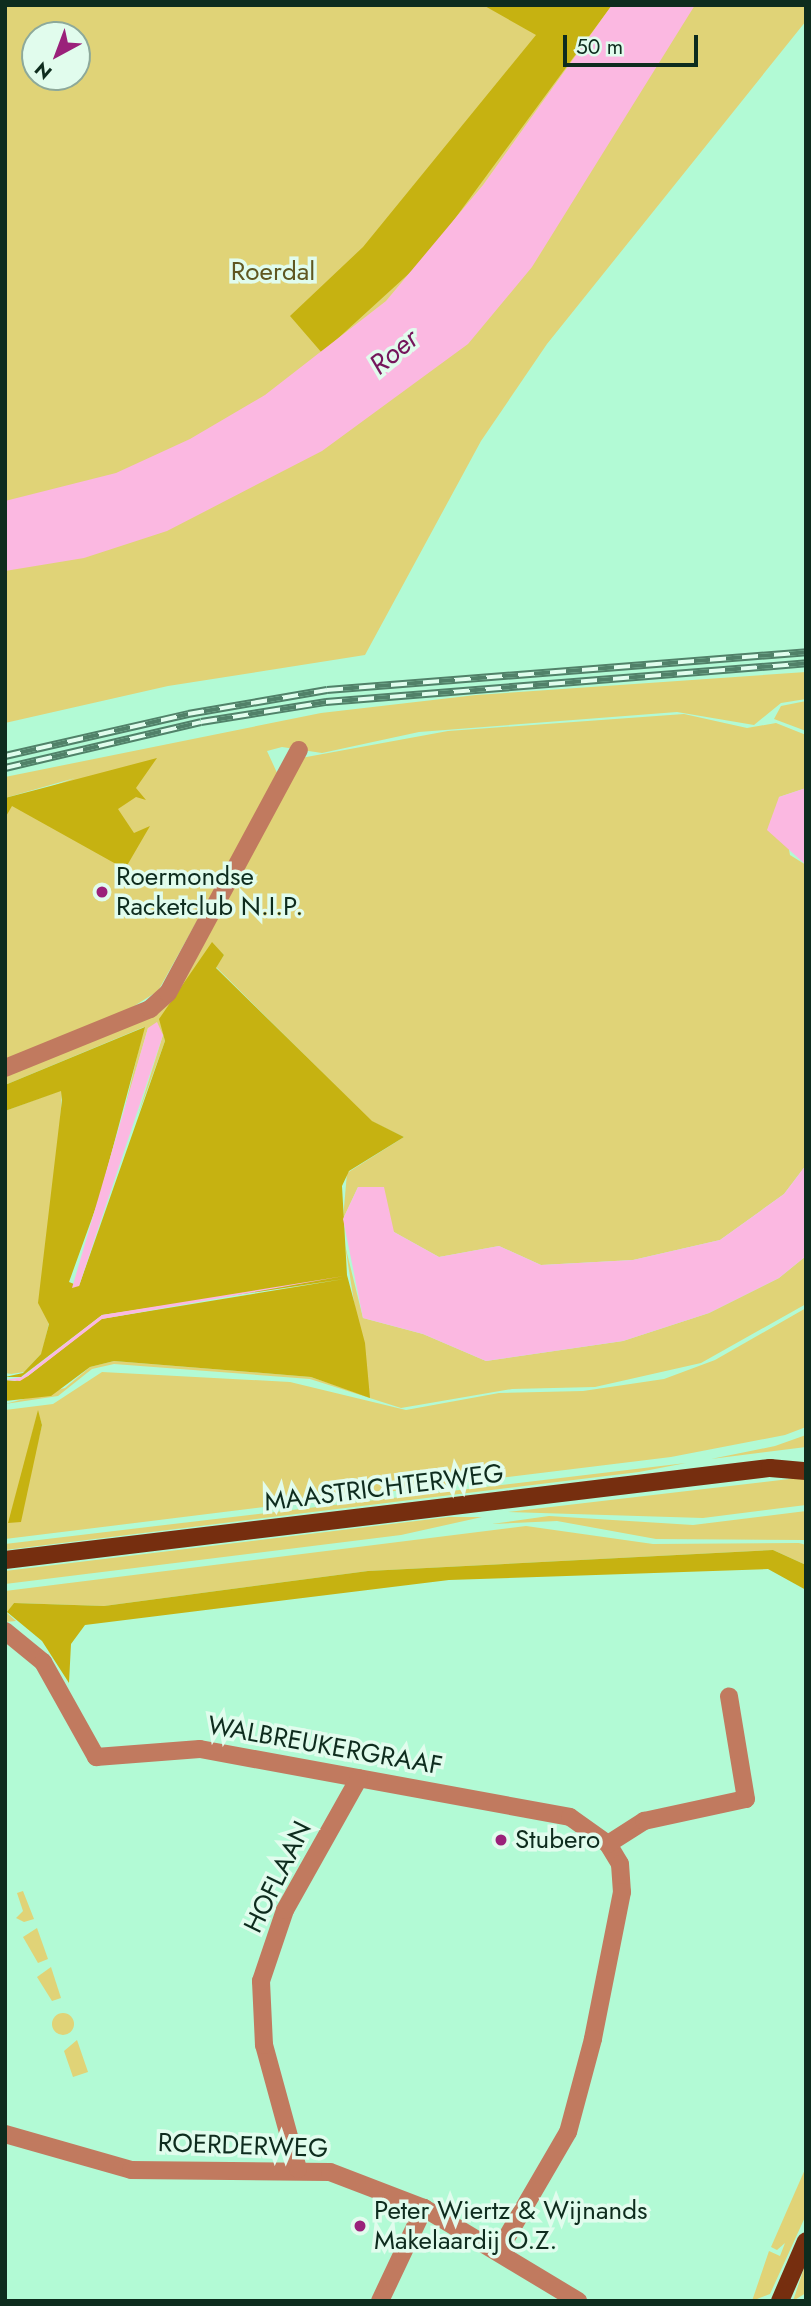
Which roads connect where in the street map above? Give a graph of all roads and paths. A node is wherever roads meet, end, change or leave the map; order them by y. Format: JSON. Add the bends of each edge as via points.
{"nodes":[{"id":1,"x":299,"y":750,"type":"dead end"},
{"id":2,"x":5,"y":1068,"type":"edge"},
{"id":3,"x":806,"y":1456,"type":"edge"},
{"id":4,"x":770,"y":1468,"type":"junction"},
{"id":5,"x":806,"y":1471,"type":"edge"},
{"id":6,"x":5,"y":1560,"type":"edge"},
{"id":7,"x":5,"y":1631,"type":"edge"},
{"id":8,"x":729,"y":1696,"type":"dead end"},
{"id":9,"x":359,"y":1778,"type":"junction"},
{"id":10,"x":608,"y":1844,"type":"junction"},
{"id":11,"x":5,"y":2134,"type":"edge"},
{"id":12,"x":298,"y":2169,"type":"junction"},
{"id":13,"x":424,"y":2208,"type":"junction"},
{"id":14,"x":806,"y":2241,"type":"edge"},
{"id":15,"x":500,"y":2249,"type":"junction"},
{"id":16,"x":380,"y":2301,"type":"edge"},
{"id":17,"x":578,"y":2301,"type":"edge"},
{"id":18,"x":780,"y":2301,"type":"edge"}],
"edges":[{"from":1,"to":2,"type":"street","via":[[168,993],[150,1009]]},
{"from":3,"to":4,"type":"main road","name":"MAASTRICHTERWEG"},
{"from":4,"to":5,"type":"main road","name":"MAASTRICHTERWEG"},
{"from":4,"to":6,"type":"main road","name":"MAASTRICHTERWEG"},
{"from":7,"to":9,"type":"street","name":"WALBREUKERGRAAF","via":[[43,1662],[96,1758],[200,1749]]},
{"from":8,"to":10,"type":"street","via":[[746,1799],[644,1821]]},
{"from":9,"to":10,"type":"street","name":"WALBREUKERGRAAF","via":[[570,1817]]},
{"from":9,"to":12,"type":"street","name":"HOFLAAN","via":[[285,1910],[261,1981],[264,2045]]},
{"from":10,"to":15,"type":"street","via":[[620,1864],[622,1892],[590,2052],[568,2132]]},
{"from":11,"to":12,"type":"street","name":"ROERDERWEG","via":[[131,2170]]},
{"from":12,"to":13,"type":"street","name":"ROERDERWEG","via":[[330,2172]]},
{"from":13,"to":15,"type":"street","name":"ROERDERWEG"},
{"from":13,"to":16,"type":"street"},
{"from":14,"to":18,"type":"main road"},
{"from":15,"to":17,"type":"street","name":"ROERDERWEG"}]}
